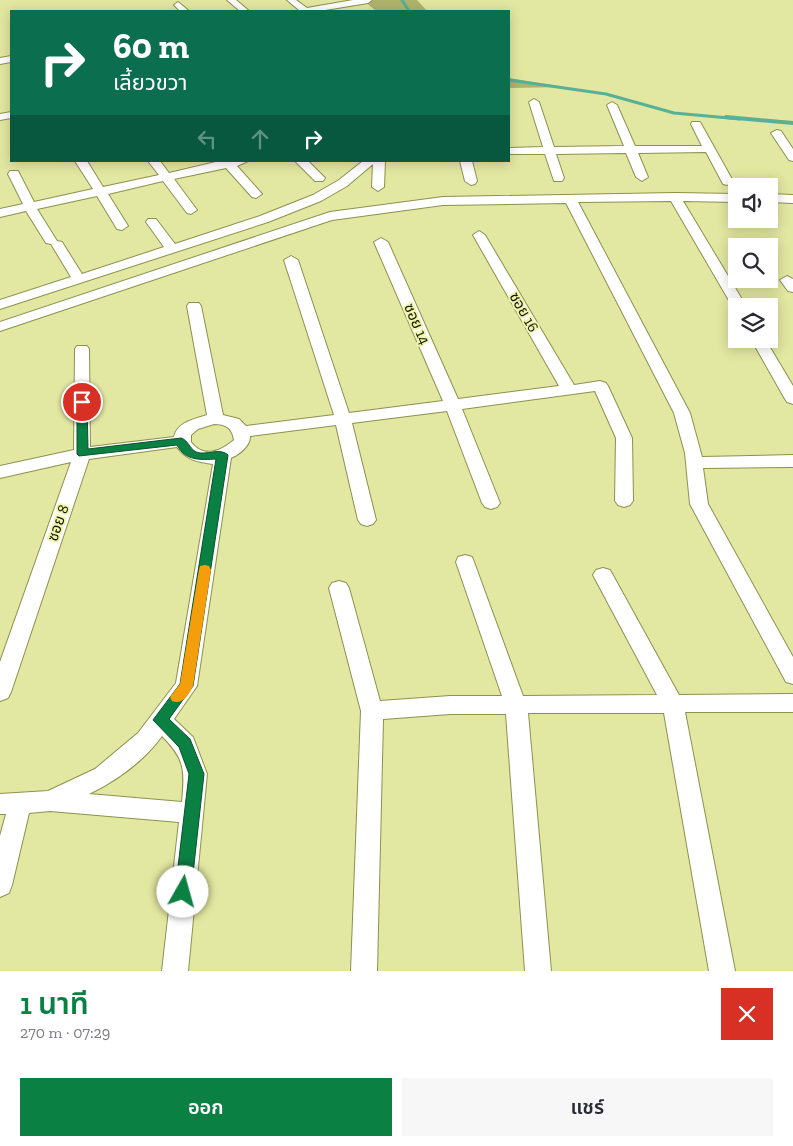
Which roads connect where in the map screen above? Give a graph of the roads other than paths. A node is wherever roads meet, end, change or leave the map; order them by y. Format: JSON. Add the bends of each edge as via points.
{"nodes":[{"id":1,"x":231,"y":0,"type":"edge"},
{"id":2,"x":291,"y":0,"type":"edge"},
{"id":3,"x":367,"y":2,"type":"edge"},
{"id":4,"x":244,"y":10,"type":"edge"},
{"id":5,"x":305,"y":10,"type":"edge"},
{"id":6,"x":313,"y":10,"type":"edge"},
{"id":7,"x":534,"y":102,"type":"dead end"},
{"id":8,"x":612,"y":105,"type":"dead end"},
{"id":9,"x":696,"y":124,"type":"dead end"},
{"id":10,"x":777,"y":133,"type":"dead end"},
{"id":11,"x":710,"y":149,"type":"junction"},
{"id":12,"x":510,"y":151,"type":"edge"},
{"id":13,"x":550,"y":151,"type":"junction"},
{"id":14,"x":630,"y":151,"type":"junction"},
{"id":15,"x":793,"y":158,"type":"edge"},
{"id":16,"x":82,"y":162,"type":"edge"},
{"id":17,"x":155,"y":162,"type":"edge"},
{"id":18,"x":302,"y":162,"type":"edge"},
{"id":19,"x":369,"y":162,"type":"edge"},
{"id":20,"x":378,"y":162,"type":"edge"},
{"id":21,"x":466,"y":162,"type":"edge"},
{"id":22,"x":228,"y":163,"type":"edge"},
{"id":23,"x":14,"y":174,"type":"dead end"},
{"id":24,"x":167,"y":177,"type":"junction"},
{"id":25,"x":642,"y":177,"type":"dead end"},
{"id":26,"x":319,"y":178,"type":"dead end"},
{"id":27,"x":558,"y":178,"type":"dead end"},
{"id":28,"x":727,"y":180,"type":"dead end"},
{"id":29,"x":471,"y":181,"type":"dead end"},
{"id":30,"x":378,"y":187,"type":"dead end"},
{"id":31,"x":100,"y":192,"type":"junction"},
{"id":32,"x":675,"y":197,"type":"junction"},
{"id":33,"x":728,"y":198,"type":"edge"},
{"id":34,"x":778,"y":198,"type":"edge"},
{"id":35,"x":570,"y":199,"type":"junction"},
{"id":36,"x":793,"y":199,"type":"edge"},
{"id":37,"x":30,"y":207,"type":"junction"},
{"id":38,"x":191,"y":210,"type":"dead end"},
{"id":39,"x":0,"y":214,"type":"edge"},
{"id":40,"x":264,"y":219,"type":"junction"},
{"id":41,"x":152,"y":222,"type":"dead end"},
{"id":42,"x":122,"y":226,"type":"dead end"},
{"id":43,"x":479,"y":235,"type":"dead end"},
{"id":44,"x":381,"y":242,"type":"dead end"},
{"id":45,"x":171,"y":248,"type":"junction"},
{"id":46,"x":291,"y":260,"type":"dead end"},
{"id":47,"x":78,"y":278,"type":"junction"},
{"id":48,"x":734,"y":298,"type":"edge"},
{"id":49,"x":0,"y":305,"type":"edge"},
{"id":50,"x":194,"y":306,"type":"dead end"},
{"id":51,"x":0,"y":327,"type":"edge"},
{"id":52,"x":763,"y":348,"type":"edge"},
{"id":53,"x":82,"y":350,"type":"dead end"},
{"id":54,"x":569,"y":390,"type":"junction"},
{"id":55,"x":793,"y":399,"type":"edge"},
{"id":56,"x":452,"y":405,"type":"junction"},
{"id":57,"x":216,"y":419,"type":"junction"},
{"id":58,"x":342,"y":419,"type":"junction"},
{"id":59,"x":242,"y":432,"type":"junction"},
{"id":60,"x":181,"y":442,"type":"junction"},
{"id":61,"x":82,"y":454,"type":"junction"},
{"id":62,"x":223,"y":455,"type":"junction"},
{"id":63,"x":793,"y":461,"type":"edge"},
{"id":64,"x":694,"y":462,"type":"junction"},
{"id":65,"x":0,"y":472,"type":"edge"},
{"id":66,"x":624,"y":501,"type":"dead end"},
{"id":67,"x":491,"y":503,"type":"dead end"},
{"id":68,"x":366,"y":520,"type":"dead end"},
{"id":69,"x":465,"y":562,"type":"dead end"},
{"id":70,"x":603,"y":575,"type":"dead end"},
{"id":71,"x":339,"y":588,"type":"dead end"},
{"id":72,"x":793,"y":676,"type":"edge"},
{"id":73,"x":0,"y":692,"type":"edge"},
{"id":74,"x":793,"y":703,"type":"edge"},
{"id":75,"x":673,"y":704,"type":"junction"},
{"id":76,"x":516,"y":705,"type":"junction"},
{"id":77,"x":372,"y":711,"type":"junction"},
{"id":78,"x":160,"y":720,"type":"junction"},
{"id":79,"x":50,"y":801,"type":"junction"},
{"id":80,"x":10,"y":803,"type":"edge"},
{"id":81,"x":192,"y":813,"type":"junction"},
{"id":82,"x":0,"y":885,"type":"edge"},
{"id":83,"x":174,"y":971,"type":"edge"},
{"id":84,"x":364,"y":971,"type":"edge"},
{"id":85,"x":538,"y":971,"type":"edge"},
{"id":86,"x":722,"y":971,"type":"edge"}],
"edges":[{"from":1,"to":4,"type":"street"},
{"from":2,"to":5,"type":"street"},
{"from":3,"to":6,"type":"street"},
{"from":7,"to":13,"type":"street"},
{"from":8,"to":14,"type":"street"},
{"from":9,"to":11,"type":"street"},
{"from":10,"to":15,"type":"street"},
{"from":11,"to":14,"type":"street"},
{"from":11,"to":28,"type":"street"},
{"from":12,"to":13,"type":"street"},
{"from":13,"to":14,"type":"street"},
{"from":13,"to":27,"type":"street"},
{"from":14,"to":25,"type":"street"},
{"from":16,"to":31,"type":"street"},
{"from":17,"to":24,"type":"street"},
{"from":18,"to":26,"type":"street"},
{"from":19,"to":40,"type":"street","via":[[343,183],[317,198]]},
{"from":20,"to":30,"type":"street"},
{"from":21,"to":29,"type":"street"},
{"from":22,"to":24,"type":"street"},
{"from":22,"to":40,"type":"street"},
{"from":23,"to":37,"type":"street"},
{"from":24,"to":31,"type":"street"},
{"from":24,"to":38,"type":"street"},
{"from":31,"to":37,"type":"street"},
{"from":31,"to":42,"type":"street"},
{"from":32,"to":33,"type":"street"},
{"from":32,"to":35,"type":"street"},
{"from":32,"to":48,"type":"street"},
{"from":34,"to":36,"type":"street"},
{"from":35,"to":51,"type":"street","via":[[443,201],[330,216]]},
{"from":35,"to":64,"type":"street","via":[[682,413]]},
{"from":37,"to":39,"type":"street"},
{"from":37,"to":47,"type":"street"},
{"from":40,"to":45,"type":"street"},
{"from":41,"to":45,"type":"street"},
{"from":43,"to":54,"type":"street","name":"ซอย 16"},
{"from":44,"to":56,"type":"street","name":"ซอย 14"},
{"from":45,"to":47,"type":"street"},
{"from":46,"to":58,"type":"street"},
{"from":47,"to":49,"type":"street"},
{"from":50,"to":57,"type":"street"},
{"from":52,"to":55,"type":"street"},
{"from":53,"to":61,"type":"street","name":"ซอย 8"},
{"from":54,"to":56,"type":"street"},
{"from":54,"to":66,"type":"street","via":[[600,386],[614,413],[624,438]]},
{"from":56,"to":58,"type":"street"},
{"from":56,"to":67,"type":"street","name":"ซอย 14"},
{"from":57,"to":59,"type":"street","via":[[228,420]]},
{"from":57,"to":60,"type":"street","via":[[195,423],[183,434]]},
{"from":58,"to":59,"type":"street"},
{"from":58,"to":68,"type":"street"},
{"from":59,"to":62,"type":"street","via":[[237,448]]},
{"from":60,"to":61,"type":"street"},
{"from":60,"to":62,"type":"street","via":[[190,454],[199,457]]},
{"from":61,"to":65,"type":"street"},
{"from":61,"to":73,"type":"street","name":"ซอย 8"},
{"from":62,"to":78,"type":"street","via":[[186,686]]},
{"from":63,"to":64,"type":"street"},
{"from":64,"to":72,"type":"street","via":[[699,504]]},
{"from":69,"to":76,"type":"street"},
{"from":70,"to":75,"type":"street"},
{"from":71,"to":77,"type":"street"},
{"from":74,"to":75,"type":"street"},
{"from":75,"to":76,"type":"street"},
{"from":75,"to":86,"type":"street"},
{"from":76,"to":77,"type":"street","via":[[450,705]]},
{"from":76,"to":85,"type":"street"},
{"from":77,"to":84,"type":"street"},
{"from":78,"to":79,"type":"street","via":[[146,740],[103,776]]},
{"from":78,"to":81,"type":"street","via":[[185,744],[196,774]]},
{"from":79,"to":80,"type":"street"},
{"from":79,"to":81,"type":"street"},
{"from":80,"to":82,"type":"street"},
{"from":81,"to":83,"type":"street"}]}
